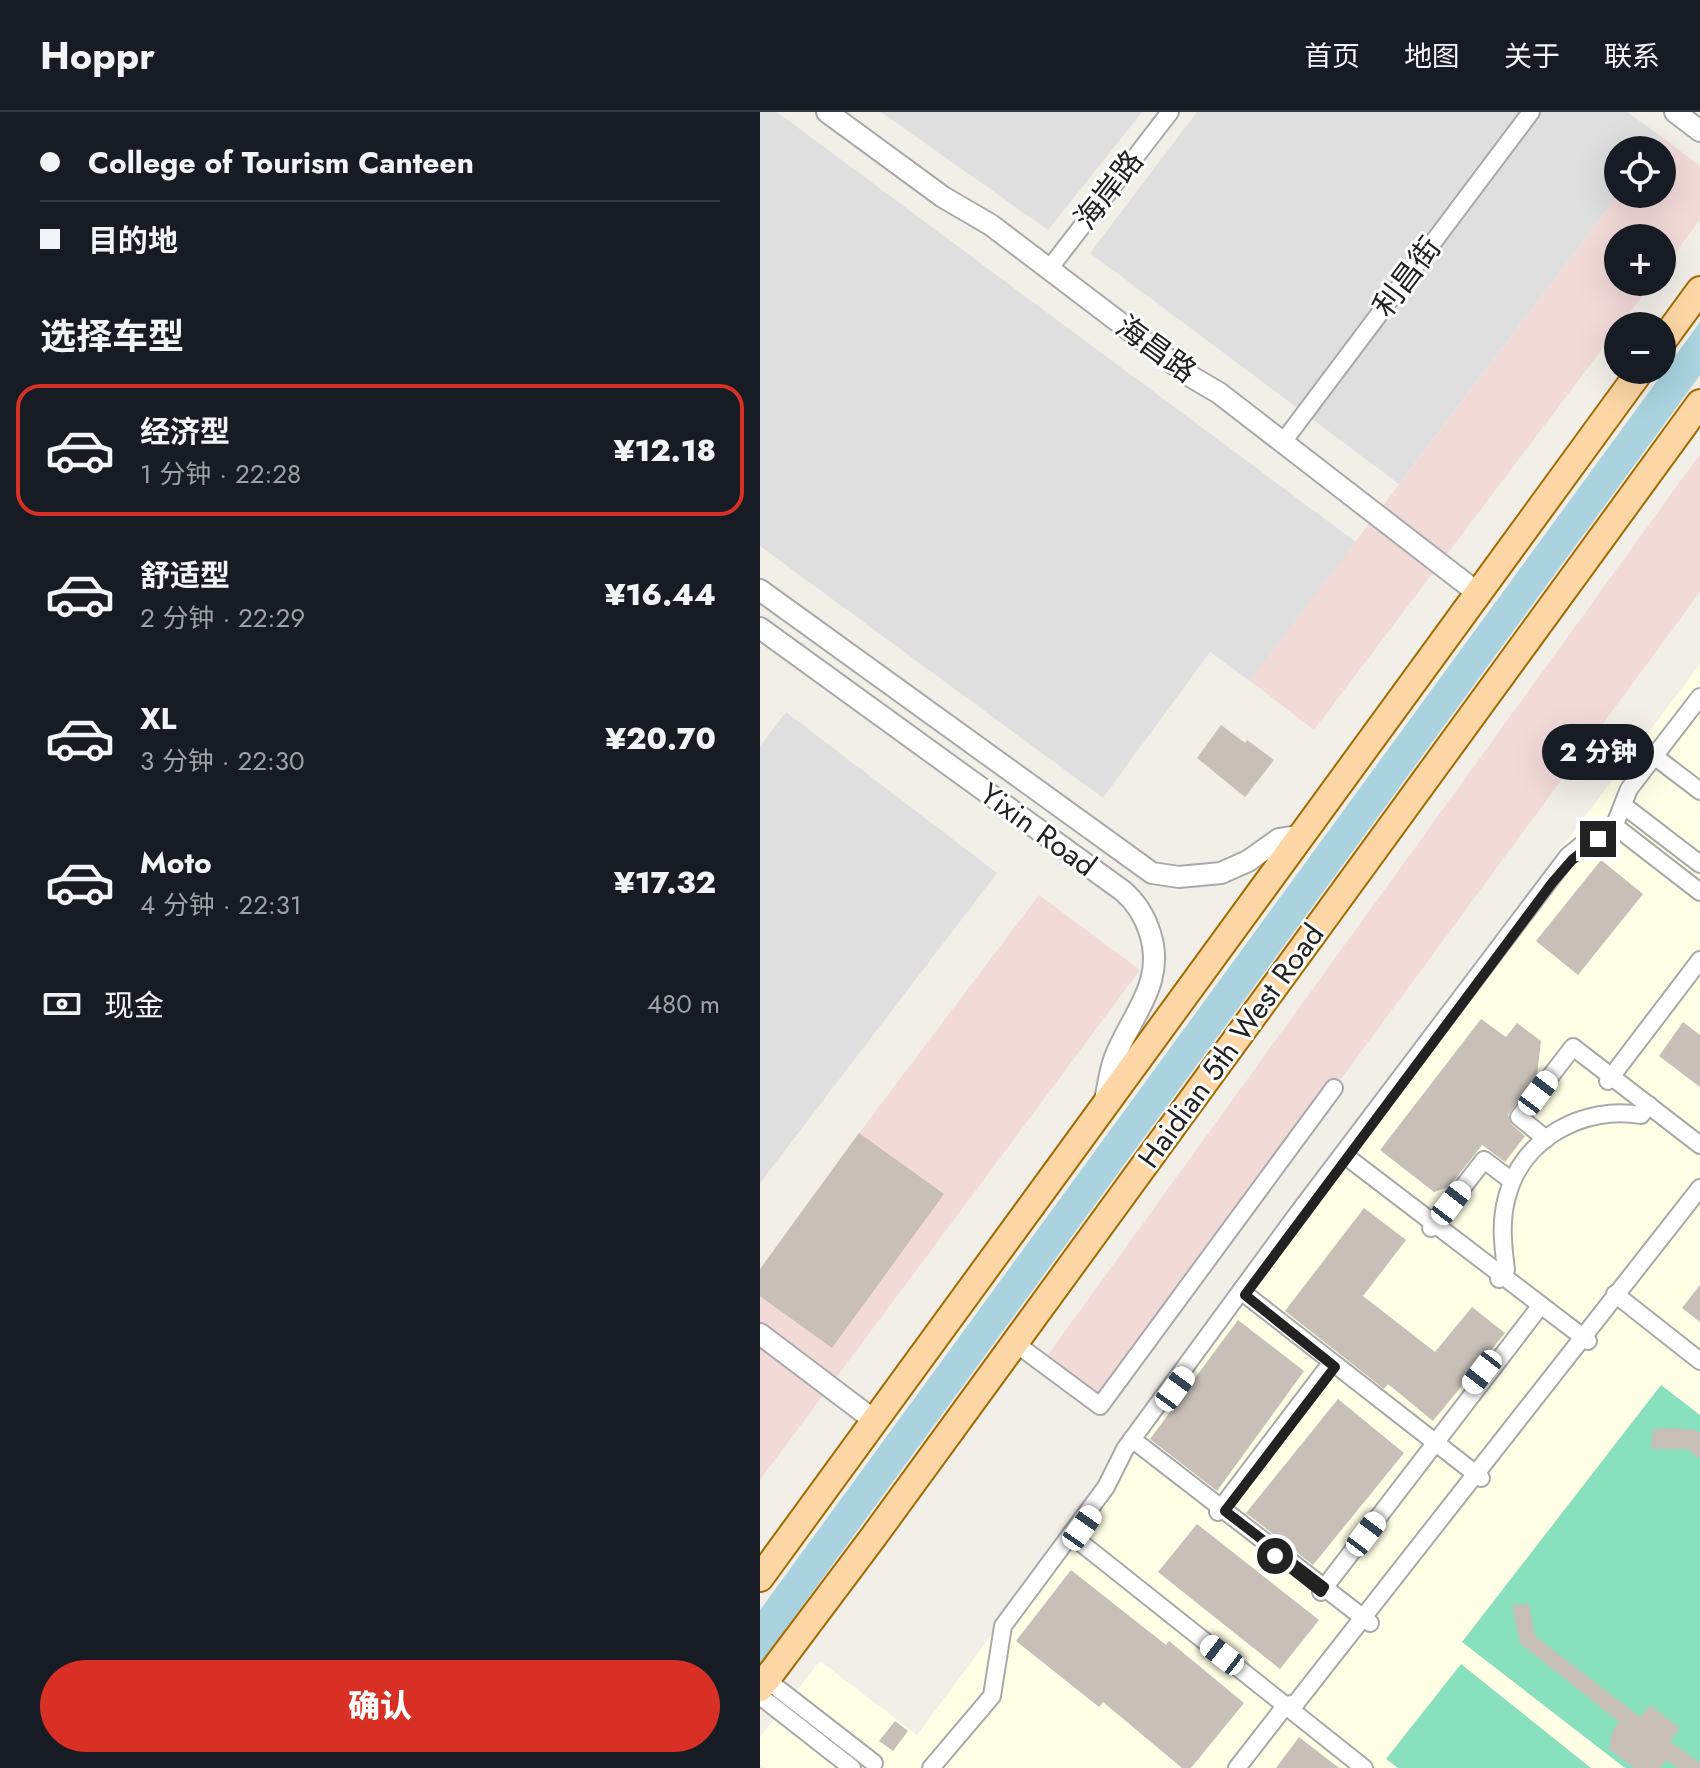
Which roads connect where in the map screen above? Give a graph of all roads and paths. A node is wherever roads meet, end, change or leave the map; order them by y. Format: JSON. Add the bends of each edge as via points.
{"nodes":[{"id":1,"x":827,"y":112,"type":"edge"},
{"id":2,"x":848,"y":112,"type":"edge"},
{"id":3,"x":1170,"y":112,"type":"edge"},
{"id":4,"x":1531,"y":112,"type":"edge"},
{"id":5,"x":1675,"y":112,"type":"edge"},
{"id":6,"x":1688,"y":112,"type":"edge"},
{"id":7,"x":1700,"y":121,"type":"edge"},
{"id":8,"x":1700,"y":131,"type":"edge"},
{"id":9,"x":1051,"y":266,"type":"junction"},
{"id":10,"x":1700,"y":290,"type":"edge"},
{"id":11,"x":1676,"y":323,"type":"edge"},
{"id":12,"x":1631,"y":384,"type":"edge"},
{"id":13,"x":1700,"y":403,"type":"edge"},
{"id":14,"x":1286,"y":438,"type":"junction"},
{"id":15,"x":1483,"y":589,"type":"junction"},
{"id":16,"x":760,"y":590,"type":"edge"},
{"id":17,"x":760,"y":628,"type":"edge"},
{"id":18,"x":1700,"y":697,"type":"edge"},
{"id":19,"x":1700,"y":706,"type":"edge"},
{"id":20,"x":1657,"y":758,"type":"junction"},
{"id":21,"x":1700,"y":791,"type":"edge"},
{"id":22,"x":1626,"y":807,"type":"junction"},
{"id":23,"x":1616,"y":831,"type":"junction"},
{"id":24,"x":1303,"y":835,"type":"junction"},
{"id":25,"x":1700,"y":866,"type":"edge"},
{"id":26,"x":1691,"y":888,"type":"edge"},
{"id":27,"x":1700,"y":901,"type":"edge"},
{"id":28,"x":1700,"y":960,"type":"edge"},
{"id":29,"x":1700,"y":970,"type":"edge"},
{"id":30,"x":1612,"y":1081,"type":"junction"},
{"id":31,"x":1334,"y":1088,"type":"dead end"},
{"id":32,"x":1647,"y":1107,"type":"junction"},
{"id":33,"x":1102,"y":1111,"type":"junction"},
{"id":34,"x":1546,"y":1139,"type":"junction"},
{"id":35,"x":1700,"y":1145,"type":"edge"},
{"id":36,"x":1700,"y":1152,"type":"edge"},
{"id":37,"x":1344,"y":1158,"type":"junction"},
{"id":38,"x":1512,"y":1181,"type":"junction"},
{"id":39,"x":1700,"y":1188,"type":"edge"},
{"id":40,"x":1700,"y":1198,"type":"edge"},
{"id":41,"x":1433,"y":1226,"type":"junction"},
{"id":42,"x":1501,"y":1277,"type":"junction"},
{"id":43,"x":1620,"y":1294,"type":"junction"},
{"id":44,"x":1242,"y":1295,"type":"junction"},
{"id":45,"x":1537,"y":1305,"type":"junction"},
{"id":46,"x":760,"y":1334,"type":"edge"},
{"id":47,"x":1584,"y":1341,"type":"junction"},
{"id":48,"x":760,"y":1343,"type":"edge"},
{"id":49,"x":1015,"y":1343,"type":"junction"},
{"id":50,"x":1700,"y":1354,"type":"edge"},
{"id":51,"x":1700,"y":1361,"type":"edge"},
{"id":52,"x":1332,"y":1367,"type":"junction"},
{"id":53,"x":873,"y":1424,"type":"junction"},
{"id":54,"x":1132,"y":1443,"type":"junction"},
{"id":55,"x":1432,"y":1443,"type":"junction"},
{"id":56,"x":1476,"y":1477,"type":"junction"},
{"id":57,"x":1222,"y":1511,"type":"junction"},
{"id":58,"x":1071,"y":1539,"type":"junction"},
{"id":59,"x":760,"y":1578,"type":"edge"},
{"id":60,"x":1320,"y":1587,"type":"junction"},
{"id":61,"x":1365,"y":1622,"type":"junction"},
{"id":62,"x":762,"y":1688,"type":"edge"},
{"id":63,"x":1288,"y":1710,"type":"junction"},
{"id":64,"x":878,"y":1766,"type":"edge"},
{"id":65,"x":852,"y":1768,"type":"edge"},
{"id":66,"x":931,"y":1768,"type":"edge"},
{"id":67,"x":939,"y":1768,"type":"edge"},
{"id":68,"x":1237,"y":1768,"type":"edge"},
{"id":69,"x":1247,"y":1768,"type":"edge"},
{"id":70,"x":1356,"y":1768,"type":"edge"},
{"id":71,"x":1364,"y":1768,"type":"edge"}],
"edges":[{"from":1,"to":9,"type":"street","name":"海昌路","via":[[943,197]]},
{"from":2,"to":9,"type":"street","name":"海昌路"},
{"from":3,"to":9,"type":"street","name":"海岸路"},
{"from":4,"to":14,"type":"street","name":"利昌街"},
{"from":5,"to":8,"type":"street"},
{"from":6,"to":7,"type":"street"},
{"from":9,"to":14,"type":"street","name":"海昌路","via":[[1190,376]]},
{"from":10,"to":11,"type":"main road"},
{"from":12,"to":15,"type":"main road"},
{"from":13,"to":49,"type":"main road","name":"Haidian 5th West Road"},
{"from":14,"to":15,"type":"street","name":"海昌路"},
{"from":15,"to":24,"type":"main road"},
{"from":16,"to":24,"type":"street","name":"Yixin Road","via":[[1152,873],[1221,873],[1279,839]]},
{"from":17,"to":33,"type":"street","name":"Yixin Road","via":[[1135,903],[1150,933],[1155,969],[1115,1057]]},
{"from":18,"to":20,"type":"street"},
{"from":19,"to":20,"type":"street"},
{"from":20,"to":21,"type":"street"},
{"from":20,"to":22,"type":"street"},
{"from":22,"to":23,"type":"street"},
{"from":22,"to":25,"type":"street"},
{"from":23,"to":26,"type":"street"},
{"from":23,"to":37,"type":"street","via":[[1581,851],[1552,883]]},
{"from":24,"to":33,"type":"main road"},
{"from":25,"to":26,"type":"street"},
{"from":26,"to":27,"type":"street"},
{"from":28,"to":30,"type":"street"},
{"from":29,"to":30,"type":"street"},
{"from":30,"to":32,"type":"street"},
{"from":30,"to":34,"type":"street","via":[[1569,1051],[1519,1117]]},
{"from":31,"to":49,"type":"street","via":[[1100,1406]]},
{"from":32,"to":34,"type":"street","via":[[1641,1115],[1598,1114],[1563,1126]]},
{"from":32,"to":35,"type":"street"},
{"from":32,"to":36,"type":"street"},
{"from":33,"to":53,"type":"main road"},
{"from":34,"to":38,"type":"street"},
{"from":37,"to":41,"type":"street"},
{"from":37,"to":44,"type":"street"},
{"from":38,"to":41,"type":"street","via":[[1484,1160]]},
{"from":38,"to":42,"type":"street","via":[[1503,1220],[1506,1270]]},
{"from":39,"to":43,"type":"street"},
{"from":40,"to":43,"type":"street"},
{"from":41,"to":42,"type":"street"},
{"from":42,"to":45,"type":"street"},
{"from":43,"to":47,"type":"street"},
{"from":43,"to":50,"type":"street"},
{"from":43,"to":51,"type":"street"},
{"from":44,"to":52,"type":"street"},
{"from":44,"to":54,"type":"street"},
{"from":45,"to":47,"type":"street"},
{"from":45,"to":55,"type":"street"},
{"from":46,"to":53,"type":"street"},
{"from":47,"to":56,"type":"street"},
{"from":48,"to":53,"type":"street"},
{"from":49,"to":62,"type":"main road","name":"Haidian 5th West Road"},
{"from":52,"to":55,"type":"street"},
{"from":52,"to":57,"type":"street"},
{"from":53,"to":59,"type":"main road"},
{"from":54,"to":57,"type":"street"},
{"from":54,"to":58,"type":"street","via":[[1110,1488]]},
{"from":55,"to":56,"type":"street"},
{"from":55,"to":60,"type":"street"},
{"from":56,"to":61,"type":"street"},
{"from":57,"to":60,"type":"street"},
{"from":58,"to":63,"type":"street"},
{"from":58,"to":66,"type":"street","via":[[1003,1626],[992,1696]]},
{"from":58,"to":67,"type":"street","via":[[1006,1630],[999,1695]]},
{"from":60,"to":61,"type":"street"},
{"from":61,"to":63,"type":"street","via":[[1302,1708]]},
{"from":62,"to":64,"type":"street"},
{"from":62,"to":65,"type":"street"},
{"from":63,"to":68,"type":"street"},
{"from":63,"to":69,"type":"street"},
{"from":63,"to":70,"type":"street"},
{"from":63,"to":71,"type":"street"}]}
